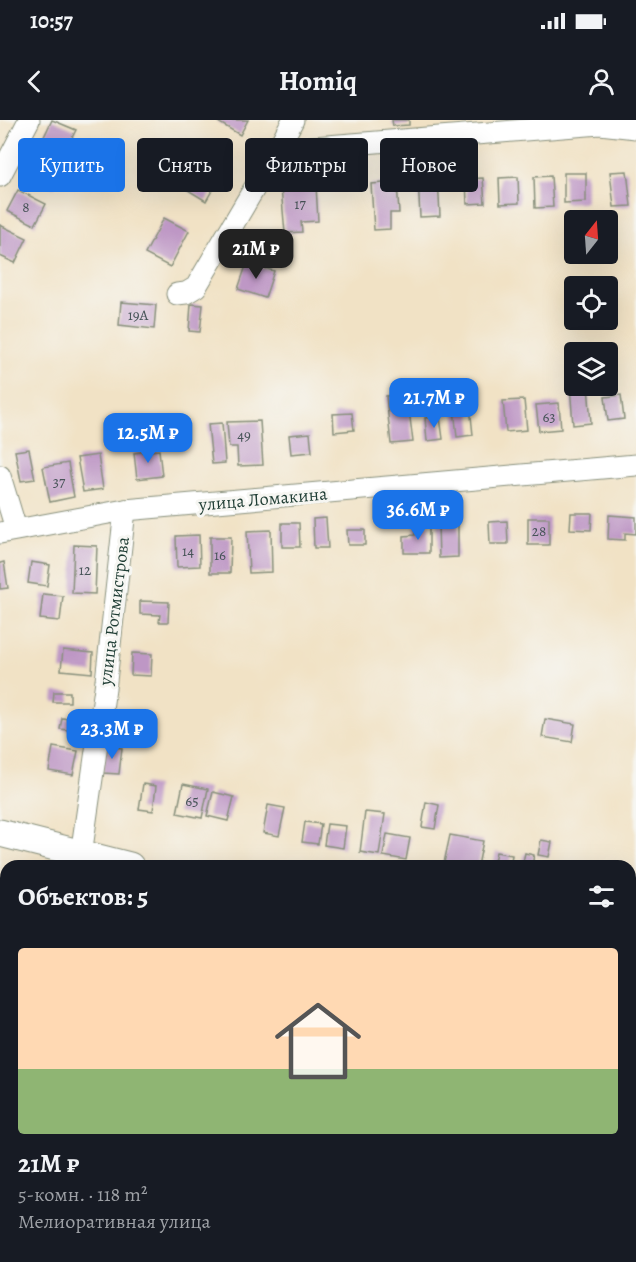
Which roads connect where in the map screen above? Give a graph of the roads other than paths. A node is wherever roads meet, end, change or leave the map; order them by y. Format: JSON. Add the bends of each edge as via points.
{"nodes":[{"id":1,"x":29,"y":120,"type":"edge"},
{"id":2,"x":293,"y":120,"type":"edge"},
{"id":3,"x":636,"y":128,"type":"edge"},
{"id":4,"x":283,"y":138,"type":"edge"},
{"id":5,"x":368,"y":143,"type":"edge"},
{"id":6,"x":0,"y":176,"type":"edge"},
{"id":7,"x":252,"y":192,"type":"edge"},
{"id":8,"x":177,"y":294,"type":"dead end"},
{"id":9,"x":636,"y":465,"type":"edge"},
{"id":10,"x":0,"y":476,"type":"edge"},
{"id":11,"x":125,"y":510,"type":"junction"},
{"id":12,"x":8,"y":531,"type":"edge"},
{"id":13,"x":0,"y":833,"type":"edge"},
{"id":14,"x":81,"y":855,"type":"junction"},
{"id":15,"x":103,"y":860,"type":"edge"}],
"edges":[{"from":1,"to":6,"type":"street"},
{"from":2,"to":4,"type":"street"},
{"from":3,"to":5,"type":"street","via":[[600,124]]},
{"from":7,"to":8,"type":"street","via":[[196,287]]},
{"from":9,"to":11,"type":"street","name":"улица Ломакина"},
{"from":10,"to":12,"type":"street"},
{"from":11,"to":12,"type":"street","name":"улица Ломакина"},
{"from":11,"to":14,"type":"street","name":"улица Ротмистрова"},
{"from":13,"to":14,"type":"street"},
{"from":14,"to":15,"type":"street"}]}
